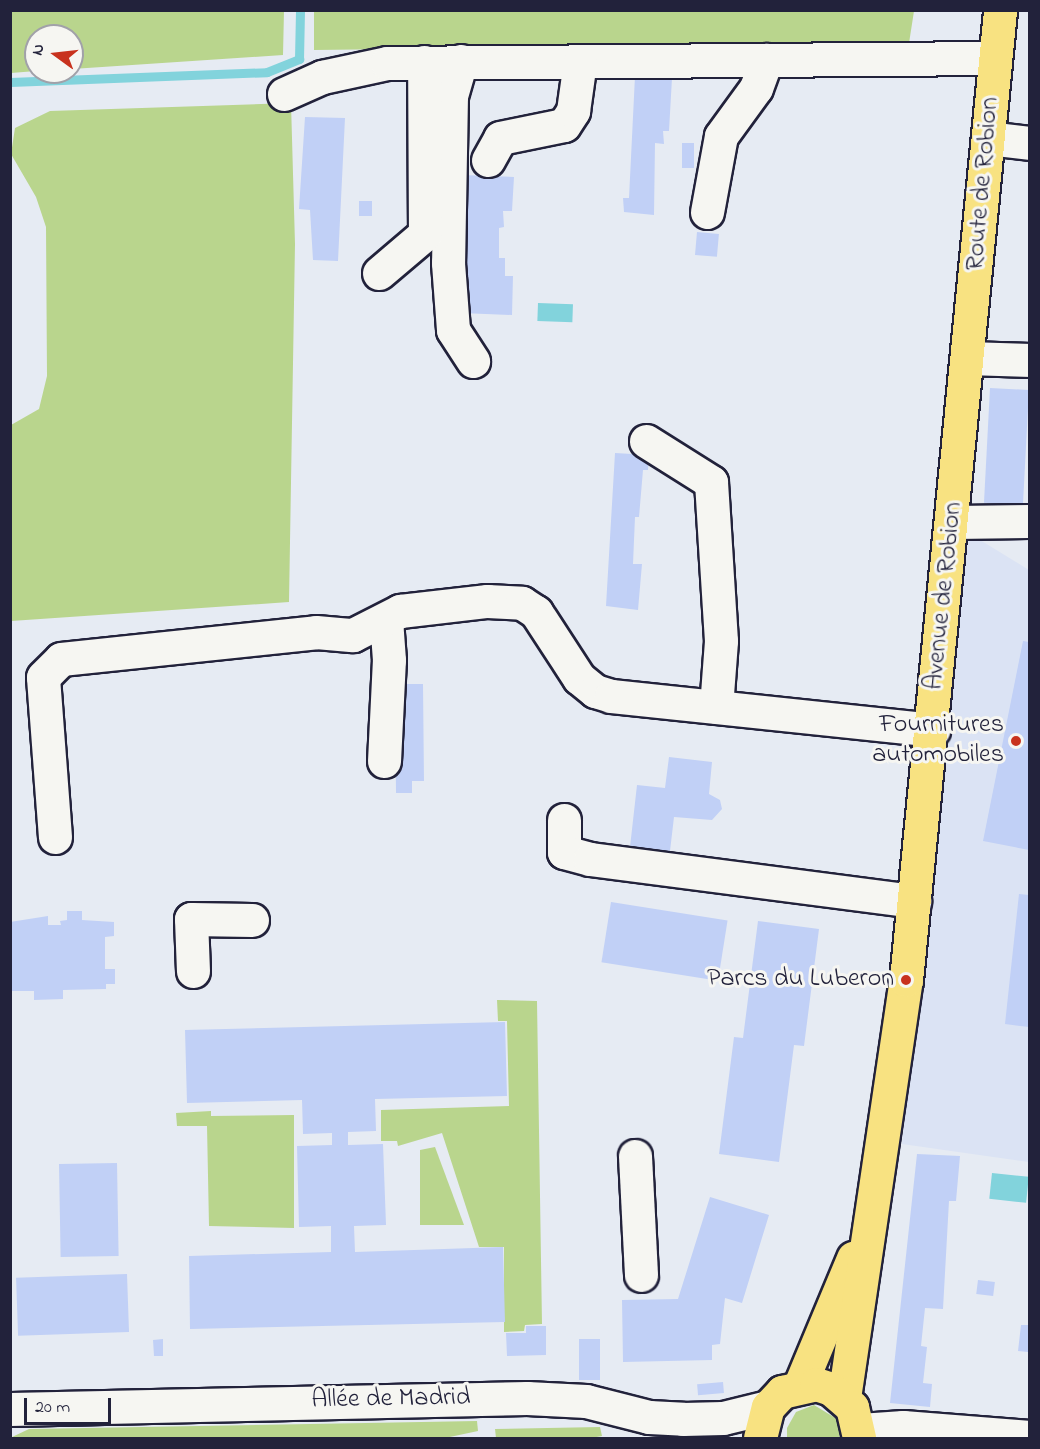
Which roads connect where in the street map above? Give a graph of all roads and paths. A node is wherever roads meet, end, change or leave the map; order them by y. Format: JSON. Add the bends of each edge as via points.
{"nodes":[{"id":1,"x":1000,"y":10,"type":"edge"},
{"id":2,"x":995,"y":58,"type":"junction"},
{"id":3,"x":766,"y":60,"type":"junction"},
{"id":4,"x":579,"y":61,"type":"junction"},
{"id":5,"x":424,"y":62,"type":"junction"},
{"id":6,"x":461,"y":62,"type":"junction"},
{"id":7,"x":284,"y":94,"type":"dead end"},
{"id":8,"x":988,"y":138,"type":"junction"},
{"id":9,"x":1029,"y":143,"type":"edge"},
{"id":10,"x":488,"y":160,"type":"dead end"},
{"id":11,"x":707,"y":212,"type":"dead end"},
{"id":12,"x":379,"y":273,"type":"dead end"},
{"id":13,"x":968,"y":358,"type":"junction"},
{"id":14,"x":1029,"y":360,"type":"edge"},
{"id":15,"x":473,"y":361,"type":"dead end"},
{"id":16,"x":646,"y":441,"type":"dead end"},
{"id":17,"x":1029,"y":521,"type":"edge"},
{"id":18,"x":953,"y":522,"type":"junction"},
{"id":19,"x":386,"y":619,"type":"junction"},
{"id":20,"x":716,"y":707,"type":"junction"},
{"id":21,"x":933,"y":730,"type":"junction"},
{"id":22,"x":384,"y":761,"type":"dead end"},
{"id":23,"x":564,"y":820,"type":"dead end"},
{"id":24,"x":55,"y":837,"type":"dead end"},
{"id":25,"x":914,"y":901,"type":"junction"},
{"id":26,"x":252,"y":920,"type":"dead end"},
{"id":27,"x":193,"y":971,"type":"dead end"},
{"id":28,"x":635,"y":1156,"type":"dead end"},
{"id":29,"x":878,"y":1191,"type":"junction"},
{"id":30,"x":641,"y":1275,"type":"dead end"},
{"id":31,"x":800,"y":1385,"type":"junction"},
{"id":32,"x":844,"y":1398,"type":"junction"},
{"id":33,"x":768,"y":1407,"type":"junction"},
{"id":34,"x":10,"y":1409,"type":"edge"},
{"id":35,"x":859,"y":1434,"type":"edge"},
{"id":36,"x":1029,"y":1437,"type":"edge"},
{"id":37,"x":760,"y":1438,"type":"edge"}],
"edges":[{"from":1,"to":2,"type":"main road","name":"Route de Robion"},
{"from":2,"to":3,"type":"street"},
{"from":2,"to":8,"type":"main road","name":"Route de Robion"},
{"from":3,"to":4,"type":"street"},
{"from":3,"to":11,"type":"street","via":[[756,88],[721,136]]},
{"from":4,"to":6,"type":"street"},
{"from":4,"to":10,"type":"street","via":[[573,111],[564,125],[500,138]]},
{"from":5,"to":6,"type":"street"},
{"from":5,"to":7,"type":"street","via":[[387,63],[322,77]]},
{"from":5,"to":12,"type":"street","via":[[425,234]]},
{"from":6,"to":15,"type":"street","via":[[451,95],[448,263],[453,330]]},
{"from":8,"to":9,"type":"street"},
{"from":8,"to":13,"type":"main road","name":"Route de Robion"},
{"from":13,"to":14,"type":"street"},
{"from":13,"to":18,"type":"main road","name":"Avenue de Robion"},
{"from":16,"to":20,"type":"street","via":[[711,482],[721,641]]},
{"from":17,"to":18,"type":"street"},
{"from":18,"to":21,"type":"main road","name":"Avenue de Robion"},
{"from":19,"to":20,"type":"street","via":[[400,611],[487,601],[522,603],[536,612],[579,678],[596,691]]},
{"from":19,"to":22,"type":"street","via":[[389,660]]},
{"from":19,"to":24,"type":"street","via":[[353,635],[316,632],[61,659],[43,677]]},
{"from":20,"to":21,"type":"street"},
{"from":21,"to":25,"type":"main road","name":"Avenue de Robion"},
{"from":23,"to":25,"type":"street","via":[[564,852],[590,859]]},
{"from":25,"to":29,"type":"main road","name":"Avenue de Robion"},
{"from":26,"to":27,"type":"street","via":[[191,919]]},
{"from":28,"to":30,"type":"street"},
{"from":29,"to":31,"type":"main road","name":"Avenue de Robion"},
{"from":29,"to":32,"type":"main road","name":"Avenue de Robion"},
{"from":31,"to":32,"type":"main road","via":[[816,1384]]},
{"from":31,"to":33,"type":"main road","via":[[782,1392]]},
{"from":32,"to":35,"type":"main road"},
{"from":33,"to":34,"type":"street","name":"Allée de Madrid","via":[[723,1418],[683,1419],[648,1417],[586,1401],[528,1398]]},
{"from":33,"to":37,"type":"main road"},
{"from":35,"to":36,"type":"street","via":[[903,1427]]}]}
